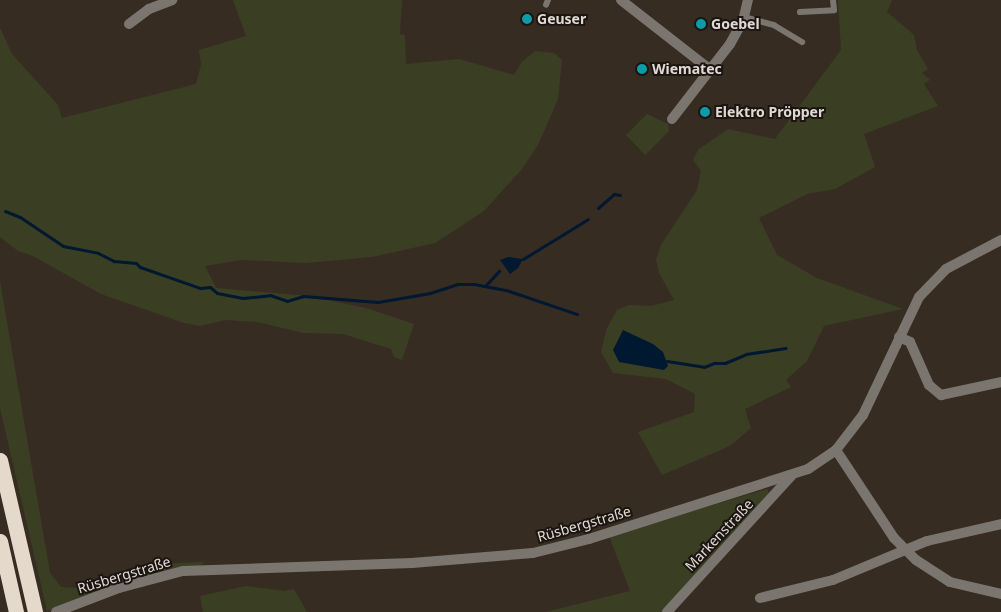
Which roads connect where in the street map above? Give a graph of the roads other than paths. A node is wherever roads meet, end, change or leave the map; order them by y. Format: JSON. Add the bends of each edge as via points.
{"nodes":[{"id":1,"x":172,"y":0,"type":"edge"},
{"id":2,"x":621,"y":0,"type":"edge"},
{"id":3,"x":748,"y":0,"type":"edge"},
{"id":4,"x":833,"y":0,"type":"edge"},
{"id":5,"x":800,"y":12,"type":"dead end"},
{"id":6,"x":744,"y":17,"type":"junction"},
{"id":7,"x":129,"y":24,"type":"dead end"},
{"id":8,"x":802,"y":42,"type":"dead end"},
{"id":9,"x":708,"y":68,"type":"junction"},
{"id":10,"x":672,"y":119,"type":"dead end"},
{"id":11,"x":1001,"y":240,"type":"edge"},
{"id":12,"x":899,"y":337,"type":"junction"},
{"id":13,"x":1001,"y":382,"type":"edge"},
{"id":14,"x":836,"y":450,"type":"junction"},
{"id":15,"x":0,"y":460,"type":"edge"},
{"id":16,"x":792,"y":475,"type":"junction"},
{"id":17,"x":1001,"y":524,"type":"edge"},
{"id":18,"x":0,"y":541,"type":"edge"},
{"id":19,"x":905,"y":550,"type":"junction"},
{"id":20,"x":1001,"y":594,"type":"edge"},
{"id":21,"x":760,"y":598,"type":"dead end"},
{"id":22,"x":16,"y":612,"type":"edge"},
{"id":23,"x":34,"y":612,"type":"edge"},
{"id":24,"x":56,"y":612,"type":"edge"},
{"id":25,"x":667,"y":612,"type":"edge"}],
"edges":[{"from":1,"to":7,"type":"street","via":[[149,9]]},
{"from":2,"to":9,"type":"street"},
{"from":3,"to":6,"type":"street"},
{"from":4,"to":5,"type":"lane","via":[[834,10]]},
{"from":6,"to":8,"type":"lane","via":[[774,26]]},
{"from":6,"to":9,"type":"street","via":[[730,44]]},
{"from":9,"to":10,"type":"street"},
{"from":11,"to":12,"type":"street","name":"Rüsbergstraße","via":[[966,256],[930,284],[919,297]]},
{"from":12,"to":13,"type":"street","via":[[910,342],[929,385],[941,395]]},
{"from":12,"to":14,"type":"street","name":"Rüsbergstraße","via":[[863,415]]},
{"from":14,"to":16,"type":"street","name":"Rüsbergstraße","via":[[824,461]]},
{"from":14,"to":19,"type":"street"},
{"from":15,"to":23,"type":"highway"},
{"from":16,"to":24,"type":"street","name":"Rüsbergstraße","via":[[589,539],[533,553],[412,563],[183,571],[119,588]]},
{"from":16,"to":25,"type":"street","name":"Markenstraße"},
{"from":17,"to":19,"type":"street","via":[[953,533]]},
{"from":18,"to":22,"type":"highway"},
{"from":19,"to":20,"type":"street","via":[[950,582]]},
{"from":19,"to":21,"type":"street","via":[[833,580]]}]}
